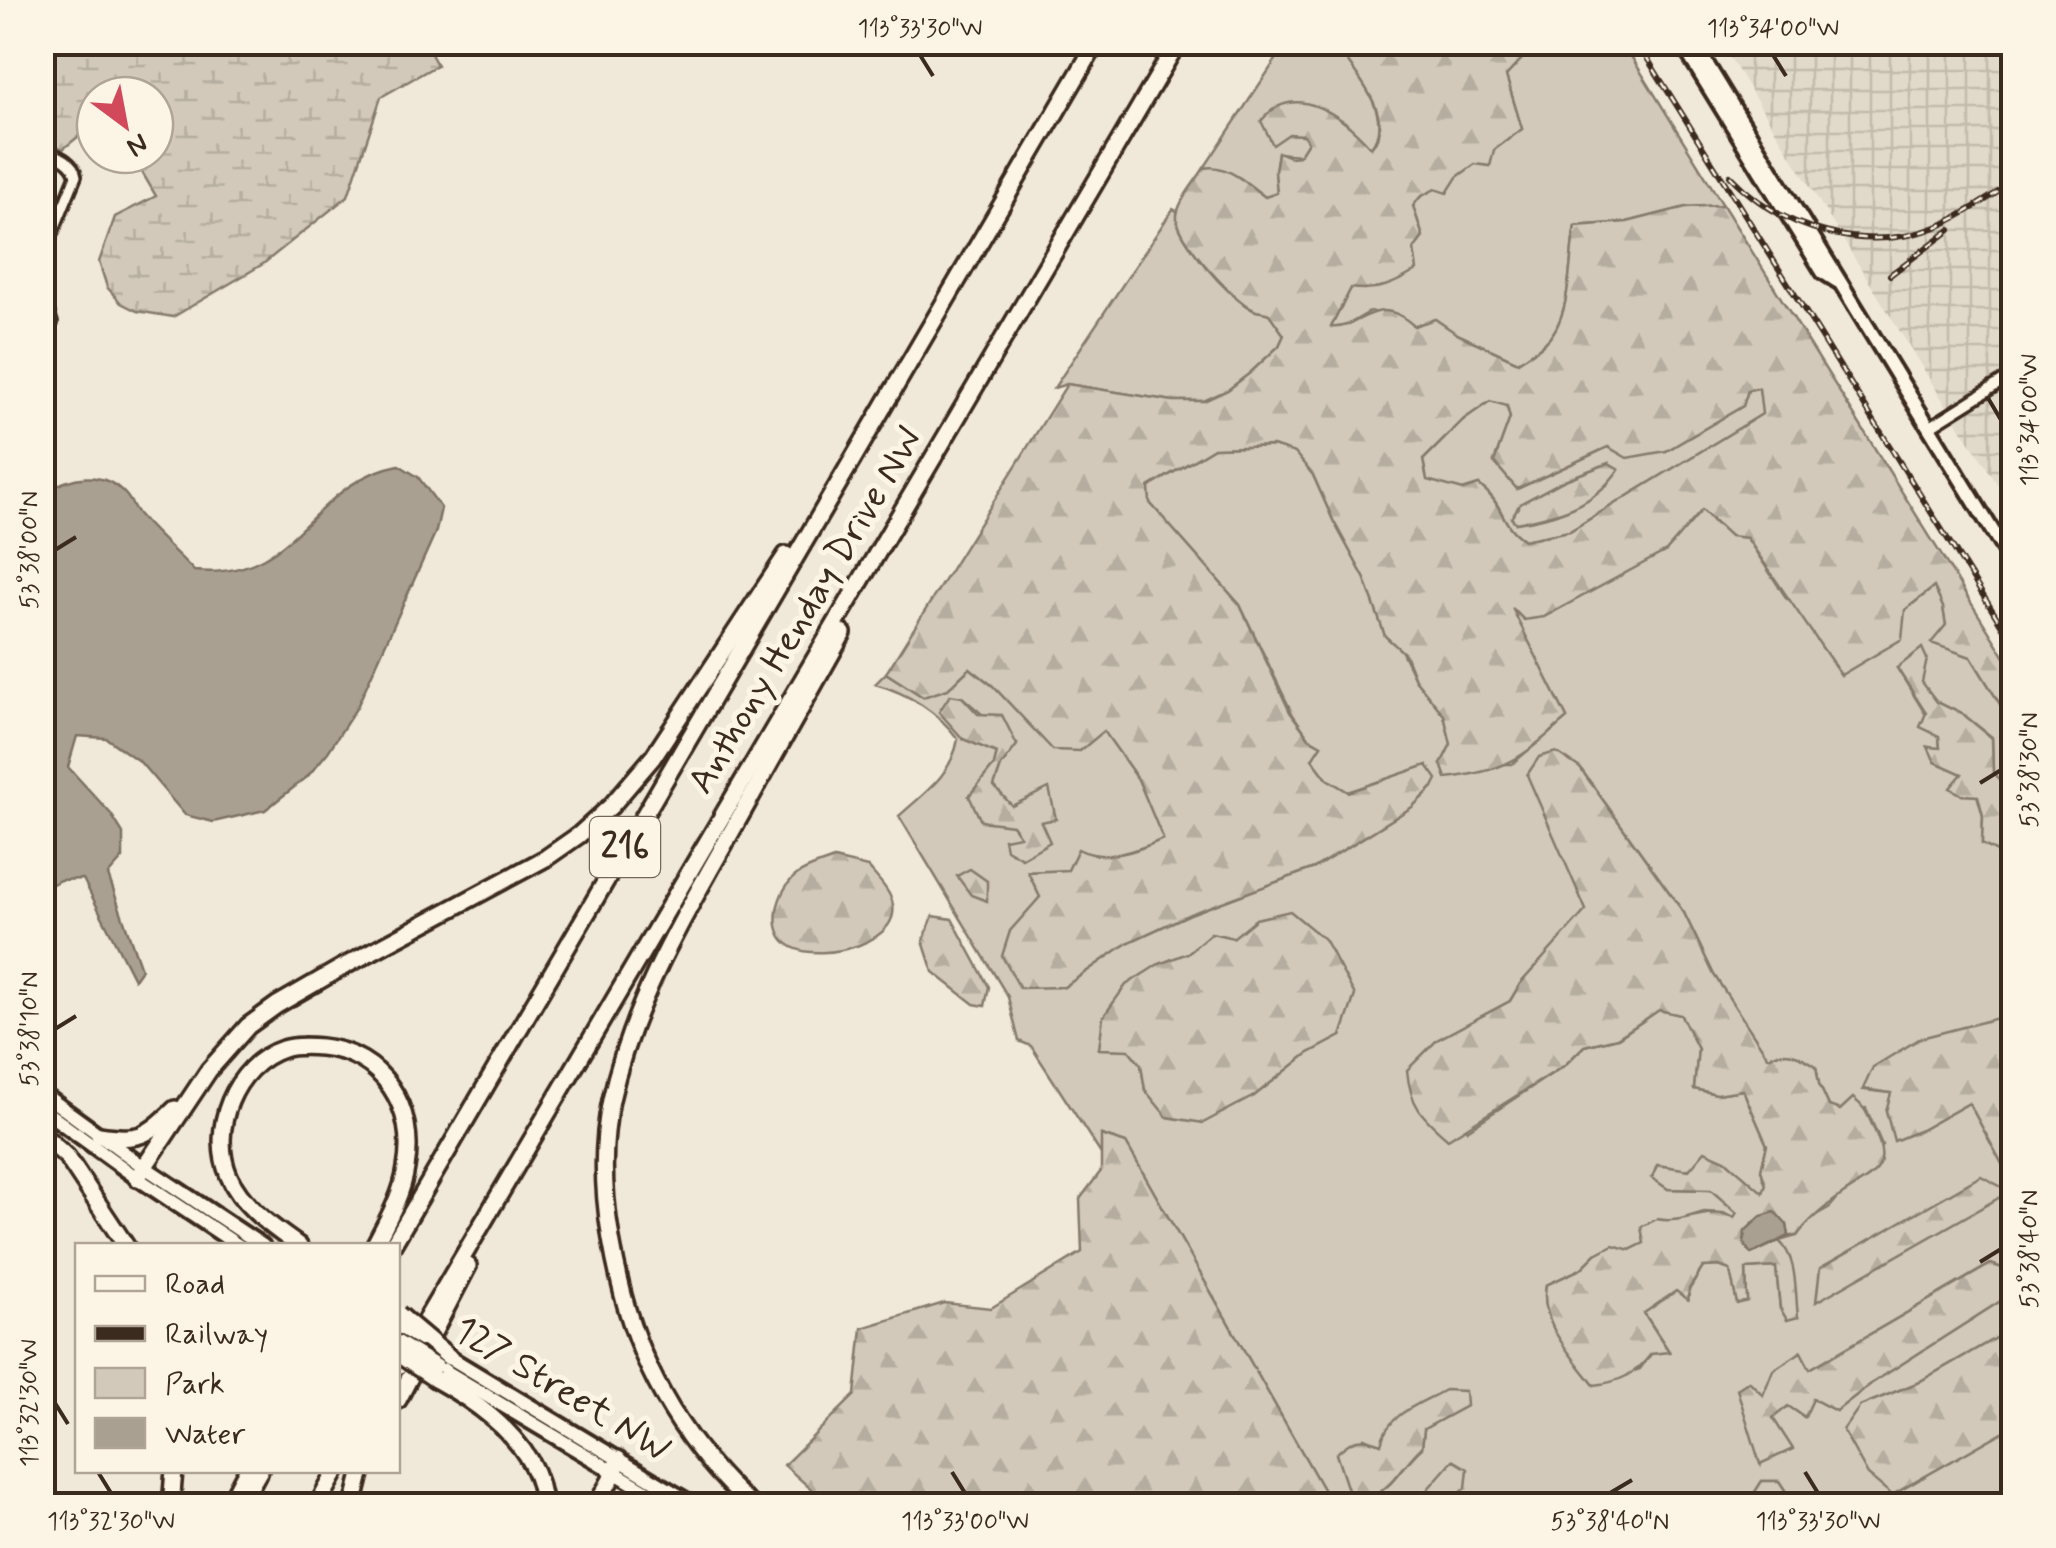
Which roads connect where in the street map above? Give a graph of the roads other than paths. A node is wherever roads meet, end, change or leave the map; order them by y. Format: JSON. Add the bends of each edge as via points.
{"nodes":[{"id":1,"x":1096,"y":42,"type":"edge"},
{"id":2,"x":1178,"y":42,"type":"edge"},
{"id":3,"x":1681,"y":42,"type":"edge"},
{"id":4,"x":1693,"y":42,"type":"edge"},
{"id":5,"x":2005,"y":42,"type":"edge"},
{"id":6,"x":2014,"y":56,"type":"edge"},
{"id":7,"x":42,"y":149,"type":"edge"},
{"id":8,"x":42,"y":258,"type":"edge"},
{"id":9,"x":1837,"y":281,"type":"junction"},
{"id":10,"x":42,"y":292,"type":"edge"},
{"id":11,"x":52,"y":323,"type":"dead end"},
{"id":12,"x":2014,"y":374,"type":"edge"},
{"id":13,"x":1928,"y":428,"type":"junction"},
{"id":14,"x":859,"y":449,"type":"junction"},
{"id":15,"x":909,"y":501,"type":"junction"},
{"id":16,"x":2014,"y":566,"type":"edge"},
{"id":17,"x":202,"y":1081,"type":"junction"},
{"id":18,"x":42,"y":1093,"type":"edge"},
{"id":19,"x":42,"y":1109,"type":"edge"},
{"id":20,"x":541,"y":1124,"type":"junction"},
{"id":21,"x":42,"y":1134,"type":"edge"},
{"id":22,"x":99,"y":1135,"type":"junction"},
{"id":23,"x":140,"y":1172,"type":"junction"},
{"id":24,"x":124,"y":1243,"type":"edge"},
{"id":25,"x":234,"y":1243,"type":"edge"},
{"id":26,"x":258,"y":1243,"type":"edge"},
{"id":27,"x":295,"y":1243,"type":"edge"},
{"id":28,"x":375,"y":1243,"type":"edge"},
{"id":29,"x":394,"y":1243,"type":"edge"},
{"id":30,"x":400,"y":1317,"type":"edge"},
{"id":31,"x":400,"y":1328,"type":"edge"},
{"id":32,"x":400,"y":1343,"type":"edge"},
{"id":33,"x":400,"y":1355,"type":"edge"},
{"id":34,"x":400,"y":1364,"type":"edge"},
{"id":35,"x":440,"y":1367,"type":"junction"},
{"id":36,"x":400,"y":1396,"type":"edge"},
{"id":37,"x":616,"y":1465,"type":"junction"},
{"id":38,"x":174,"y":1473,"type":"edge"},
{"id":39,"x":246,"y":1473,"type":"edge"},
{"id":40,"x":258,"y":1473,"type":"edge"},
{"id":41,"x":335,"y":1473,"type":"edge"},
{"id":42,"x":361,"y":1473,"type":"edge"},
{"id":43,"x":171,"y":1506,"type":"edge"},
{"id":44,"x":228,"y":1506,"type":"edge"},
{"id":45,"x":239,"y":1506,"type":"edge"},
{"id":46,"x":317,"y":1506,"type":"edge"},
{"id":47,"x":352,"y":1506,"type":"edge"},
{"id":48,"x":543,"y":1506,"type":"edge"},
{"id":49,"x":596,"y":1506,"type":"edge"},
{"id":50,"x":619,"y":1506,"type":"edge"},
{"id":51,"x":671,"y":1506,"type":"edge"},
{"id":52,"x":696,"y":1506,"type":"edge"},
{"id":53,"x":752,"y":1506,"type":"edge"}],
"edges":[{"from":1,"to":14,"type":"highway","name":"Anthony Henday Drive NW","number":"216"},
{"from":2,"to":15,"type":"highway","name":"Anthony Henday Drive NW","number":"216"},
{"from":3,"to":9,"type":"main road","via":[[1823,272]]},
{"from":4,"to":9,"type":"main road"},
{"from":5,"to":6,"type":"street"},
{"from":7,"to":8,"type":"street","via":[[65,159],[76,176]]},
{"from":9,"to":13,"type":"main road"},
{"from":10,"to":11,"type":"street"},
{"from":12,"to":13,"type":"street"},
{"from":13,"to":16,"type":"main road"},
{"from":14,"to":17,"type":"highway","via":[[653,757],[611,806],[546,858],[276,1005],[248,1026]]},
{"from":14,"to":29,"type":"highway","name":"Anthony Henday Drive NW","number":"216"},
{"from":15,"to":20,"type":"highway","name":"Anthony Henday Drive NW","number":"216"},
{"from":15,"to":53,"type":"highway","via":[[882,562],[670,941],[633,1025],[611,1102],[606,1202],[635,1341],[692,1441]]},
{"from":17,"to":22,"type":"highway","via":[[142,1137]]},
{"from":17,"to":23,"type":"highway"},
{"from":18,"to":22,"type":"main road"},
{"from":19,"to":23,"type":"main road"},
{"from":20,"to":34,"type":"highway","name":"Anthony Henday Drive NW","number":"216"},
{"from":20,"to":36,"type":"highway"},
{"from":21,"to":24,"type":"highway","via":[[68,1158]]},
{"from":22,"to":23,"type":"main road"},
{"from":23,"to":25,"type":"main road"},
{"from":23,"to":26,"type":"main road"},
{"from":27,"to":28,"type":"highway","via":[[239,1194],[228,1176],[223,1136],[226,1110],[252,1068],[302,1046],[364,1058],[397,1094],[407,1166]]},
{"from":30,"to":35,"type":"highway","bridge":true},
{"from":31,"to":35,"type":"main road","name":"127 Street NW","bridge":true},
{"from":32,"to":35,"type":"main road","name":"127 Street NW","bridge":true},
{"from":33,"to":35,"type":"highway","bridge":true},
{"from":35,"to":37,"type":"main road","name":"127 Street NW"},
{"from":35,"to":48,"type":"highway","via":[[519,1444],[536,1470]]},
{"from":37,"to":49,"type":"highway"},
{"from":37,"to":51,"type":"main road","name":"127 Street NW"},
{"from":37,"to":52,"type":"main road","name":"127 Street NW"},
{"from":38,"to":43,"type":"highway"},
{"from":39,"to":44,"type":"highway"},
{"from":40,"to":45,"type":"highway"},
{"from":41,"to":46,"type":"highway"},
{"from":42,"to":47,"type":"highway"},
{"from":50,"to":51,"type":"highway","via":[[636,1500]]}]}
